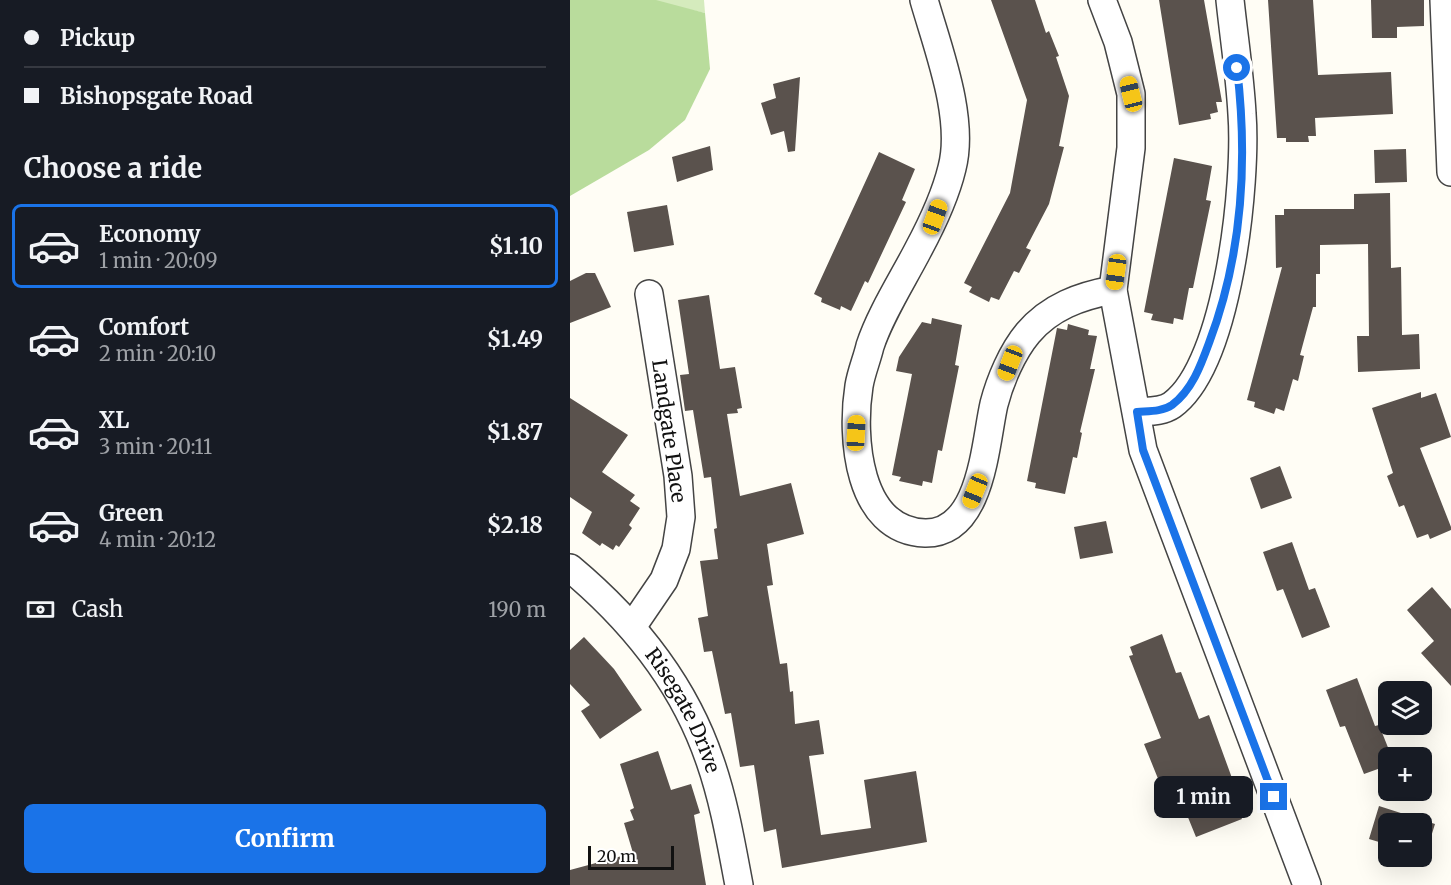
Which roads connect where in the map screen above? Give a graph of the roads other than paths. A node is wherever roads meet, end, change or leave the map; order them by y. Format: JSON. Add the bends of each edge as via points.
{"nodes":[{"id":1,"x":924,"y":0,"type":"edge"},
{"id":2,"x":1102,"y":0,"type":"edge"},
{"id":3,"x":1230,"y":0,"type":"edge"},
{"id":4,"x":1444,"y":0,"type":"edge"},
{"id":5,"x":1451,"y":172,"type":"edge"},
{"id":6,"x":1113,"y":290,"type":"junction"},
{"id":7,"x":649,"y":294,"type":"dead end"},
{"id":8,"x":1137,"y":412,"type":"junction"},
{"id":9,"x":570,"y":568,"type":"edge"},
{"id":10,"x":632,"y":627,"type":"junction"},
{"id":11,"x":739,"y":885,"type":"edge"},
{"id":12,"x":1307,"y":885,"type":"edge"}],
"edges":[{"from":1,"to":6,"type":"street","via":[[955,125],[953,167],[935,217],[872,341],[859,385],[856,433],[863,477],[877,509],[893,524],[910,531],[928,533],[949,526],[969,506],[981,476],[995,403],[1010,363],[1028,333],[1054,309],[1084,295]]},
{"from":2,"to":6,"type":"street","via":[[1131,94],[1131,148]]},
{"from":3,"to":8,"type":"street","via":[[1242,114],[1243,173],[1236,244],[1218,319],[1200,368],[1186,392],[1170,406]]},
{"from":4,"to":5,"type":"street"},
{"from":6,"to":8,"type":"street"},
{"from":7,"to":10,"type":"street","name":"Landgate Place","via":[[681,517],[676,549],[664,580]]},
{"from":8,"to":12,"type":"street","via":[[1143,450]]},
{"from":9,"to":10,"type":"street","name":"Risegate Drive"},
{"from":10,"to":11,"type":"street","name":"Risegate Drive","via":[[684,703],[710,760]]}]}
